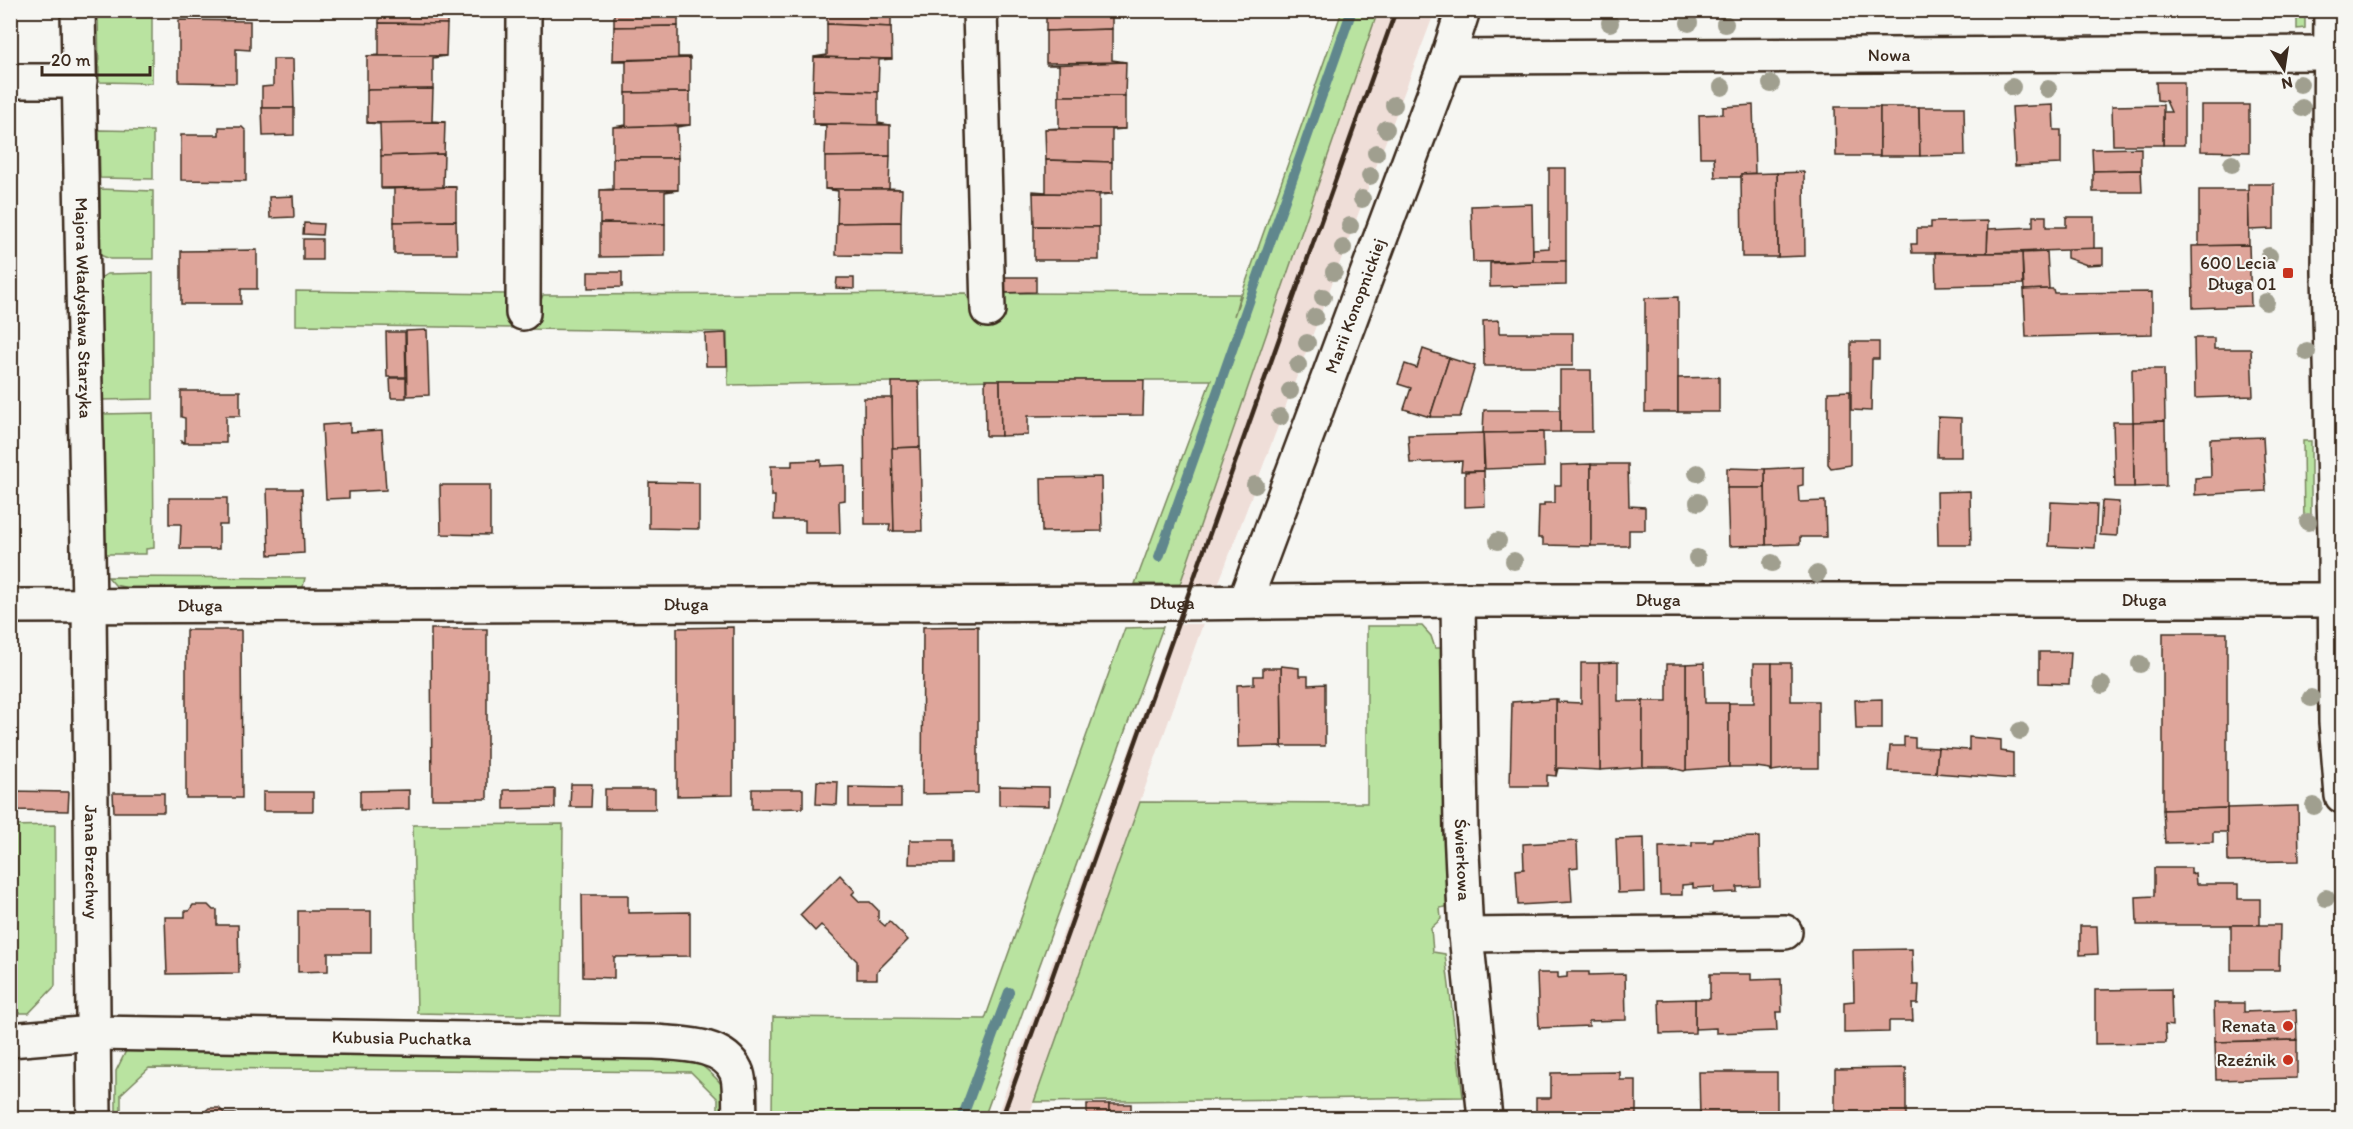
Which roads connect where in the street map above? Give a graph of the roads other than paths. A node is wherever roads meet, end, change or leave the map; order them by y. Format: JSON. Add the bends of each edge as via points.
{"nodes":[{"id":1,"x":78,"y":10,"type":"edge"},
{"id":2,"x":524,"y":10,"type":"edge"},
{"id":3,"x":980,"y":10,"type":"edge"},
{"id":4,"x":1463,"y":10,"type":"edge"},
{"id":5,"x":2331,"y":10,"type":"edge"},
{"id":6,"x":2329,"y":53,"type":"junction"},
{"id":7,"x":1448,"y":57,"type":"junction"},
{"id":8,"x":10,"y":81,"type":"edge"},
{"id":9,"x":80,"y":81,"type":"junction"},
{"id":10,"x":988,"y":310,"type":"dead end"},
{"id":11,"x":523,"y":313,"type":"dead end"},
{"id":12,"x":2336,"y":322,"type":"edge"},
{"id":13,"x":1458,"y":600,"type":"junction"},
{"id":14,"x":2335,"y":600,"type":"junction"},
{"id":15,"x":1245,"y":602,"type":"junction"},
{"id":16,"x":10,"y":606,"type":"edge"},
{"id":17,"x":89,"y":606,"type":"junction"},
{"id":18,"x":2343,"y":796,"type":"edge"},
{"id":19,"x":1785,"y":932,"type":"dead end"},
{"id":20,"x":1466,"y":935,"type":"junction"},
{"id":21,"x":93,"y":1033,"type":"junction"},
{"id":22,"x":10,"y":1040,"type":"edge"},
{"id":23,"x":94,"y":1119,"type":"edge"},
{"id":24,"x":740,"y":1119,"type":"edge"},
{"id":25,"x":1485,"y":1119,"type":"edge"}],
"edges":[{"from":1,"to":9,"type":"street","name":"Majora Władysława Starzyka"},
{"from":2,"to":11,"type":"street"},
{"from":3,"to":10,"type":"street"},
{"from":4,"to":7,"type":"street","name":"Marii Konopnickiej"},
{"from":5,"to":6,"type":"street"},
{"from":6,"to":7,"type":"street","name":"Nowa"},
{"from":6,"to":12,"type":"street"},
{"from":7,"to":15,"type":"street","name":"Marii Konopnickiej"},
{"from":8,"to":9,"type":"street"},
{"from":9,"to":17,"type":"street","name":"Majora Władysława Starzyka"},
{"from":12,"to":14,"type":"street"},
{"from":13,"to":14,"type":"street","name":"Długa"},
{"from":13,"to":15,"type":"street","name":"Długa"},
{"from":13,"to":20,"type":"street","name":"Świerkowa"},
{"from":14,"to":18,"type":"street","via":[[2336,722]]},
{"from":15,"to":17,"type":"street","name":"Długa"},
{"from":16,"to":17,"type":"street","name":"Długa"},
{"from":17,"to":21,"type":"street","name":"Jana Brzechwy"},
{"from":19,"to":20,"type":"street"},
{"from":20,"to":25,"type":"street","name":"Świerkowa"},
{"from":21,"to":22,"type":"street","name":"Kubusia Puchatka"},
{"from":21,"to":23,"type":"street","name":"Jana Brzechwy"},
{"from":21,"to":24,"type":"street","name":"Kubusia Puchatka","via":[[695,1045],[723,1056],[737,1072]]}]}
